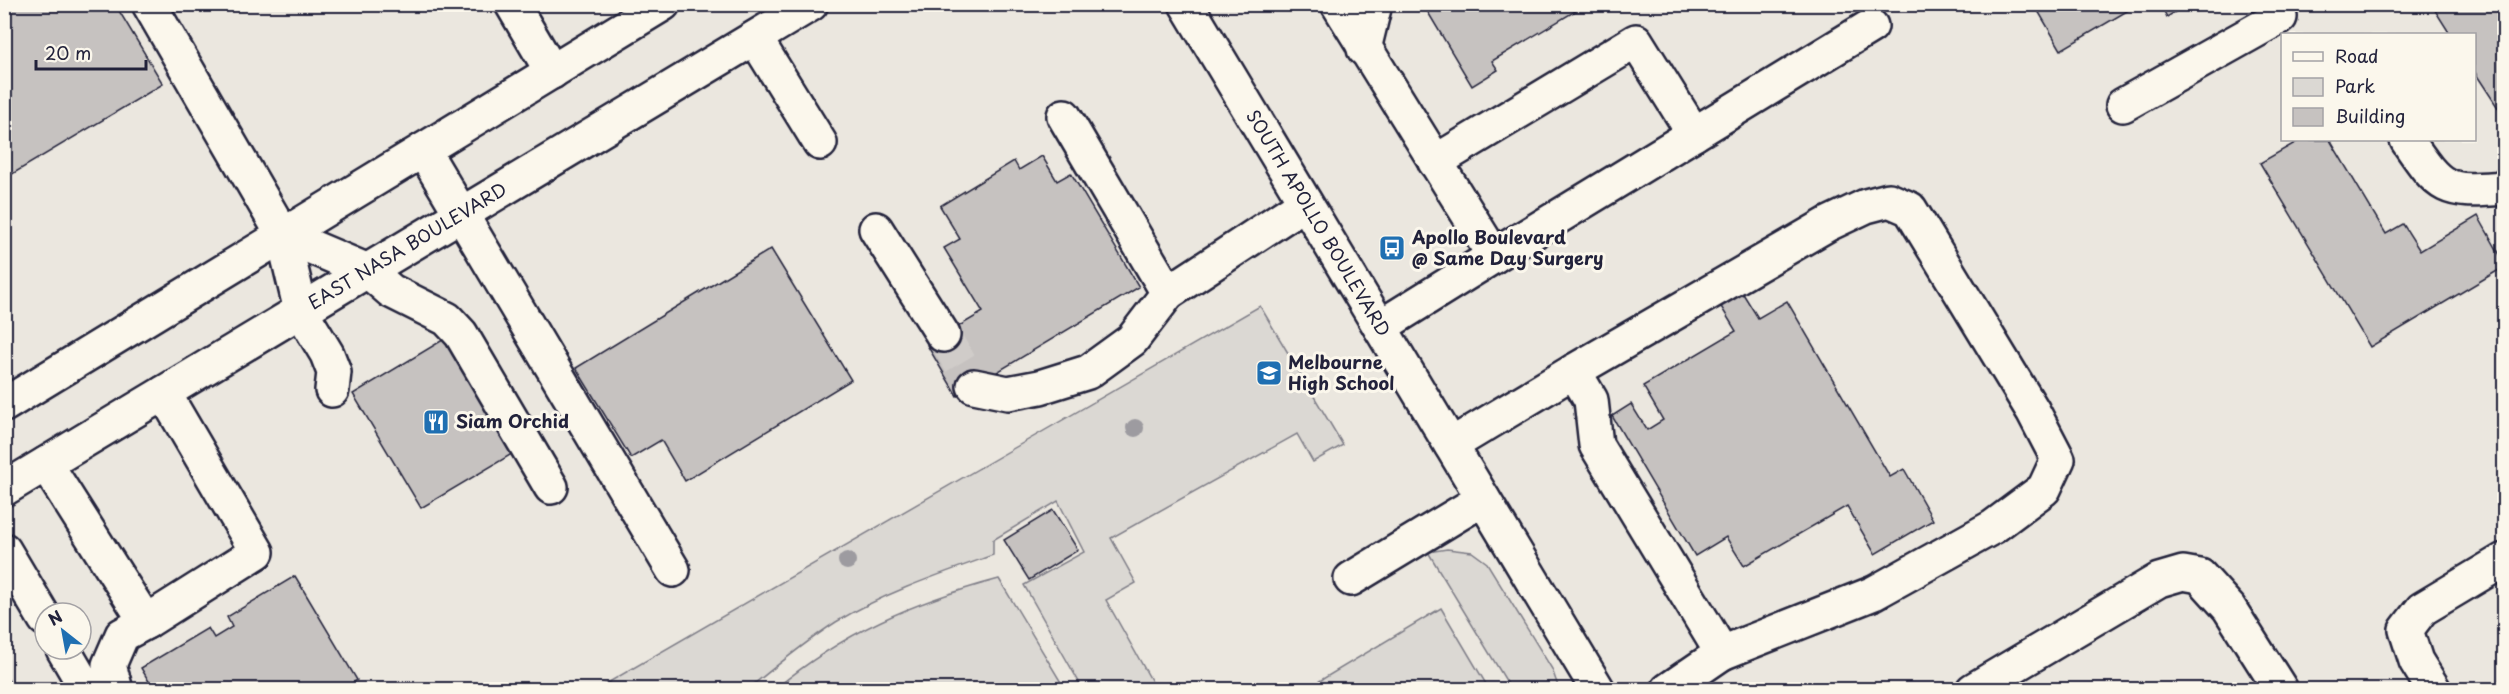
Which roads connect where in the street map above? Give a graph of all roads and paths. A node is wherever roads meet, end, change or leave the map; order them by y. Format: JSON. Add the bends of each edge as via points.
{"nodes":[{"id":1,"x":149,"y":4,"type":"edge"},
{"id":2,"x":512,"y":4,"type":"edge"},
{"id":3,"x":663,"y":4,"type":"edge"},
{"id":4,"x":811,"y":4,"type":"edge"},
{"id":5,"x":1186,"y":4,"type":"edge"},
{"id":6,"x":1338,"y":4,"type":"edge"},
{"id":7,"x":1375,"y":4,"type":"edge"},
{"id":8,"x":2284,"y":19,"type":"edge"},
{"id":9,"x":1871,"y":26,"type":"dead end"},
{"id":10,"x":755,"y":38,"type":"junction"},
{"id":11,"x":1364,"y":49,"type":"junction"},
{"id":12,"x":552,"y":72,"type":"junction"},
{"id":13,"x":2123,"y":105,"type":"dead end"},
{"id":14,"x":1064,"y":116,"type":"dead end"},
{"id":15,"x":1694,"y":134,"type":"junction"},
{"id":16,"x":2408,"y":141,"type":"edge"},
{"id":17,"x":820,"y":142,"type":"dead end"},
{"id":18,"x":423,"y":150,"type":"junction"},
{"id":19,"x":1435,"y":162,"type":"junction"},
{"id":20,"x":2505,"y":188,"type":"edge"},
{"id":21,"x":1305,"y":203,"type":"junction"},
{"id":22,"x":462,"y":214,"type":"junction"},
{"id":23,"x":876,"y":229,"type":"dead end"},
{"id":24,"x":284,"y":235,"type":"junction"},
{"id":25,"x":1494,"y":256,"type":"junction"},
{"id":26,"x":368,"y":271,"type":"junction"},
{"id":27,"x":1168,"y":293,"type":"junction"},
{"id":28,"x":301,"y":310,"type":"junction"},
{"id":29,"x":1380,"y":327,"type":"junction"},
{"id":30,"x":943,"y":335,"type":"tunnel mouth"},
{"id":31,"x":1574,"y":370,"type":"junction"},
{"id":32,"x":974,"y":386,"type":"dead end"},
{"id":33,"x":333,"y":390,"type":"dead end"},
{"id":34,"x":164,"y":393,"type":"junction"},
{"id":35,"x":4,"y":405,"type":"edge"},
{"id":36,"x":1451,"y":445,"type":"junction"},
{"id":37,"x":46,"y":464,"type":"junction"},
{"id":38,"x":551,"y":487,"type":"dead end"},
{"id":39,"x":4,"y":489,"type":"edge"},
{"id":40,"x":1483,"y":499,"type":"junction"},
{"id":41,"x":4,"y":550,"type":"edge"},
{"id":42,"x":2505,"y":560,"type":"edge"},
{"id":43,"x":673,"y":570,"type":"dead end"},
{"id":44,"x":1351,"y":579,"type":"dead end"},
{"id":45,"x":34,"y":601,"type":"edge"},
{"id":46,"x":146,"y":622,"type":"junction"},
{"id":47,"x":1722,"y":653,"type":"junction"},
{"id":48,"x":70,"y":661,"type":"edge"},
{"id":49,"x":87,"y":690,"type":"edge"},
{"id":50,"x":116,"y":690,"type":"edge"},
{"id":51,"x":1598,"y":690,"type":"edge"},
{"id":52,"x":1668,"y":690,"type":"edge"},
{"id":53,"x":1973,"y":690,"type":"edge"},
{"id":54,"x":2281,"y":690,"type":"edge"},
{"id":55,"x":2434,"y":690,"type":"edge"}],
"edges":[{"from":1,"to":24,"type":"main road"},
{"from":2,"to":12,"type":"main road"},
{"from":3,"to":12,"type":"main road"},
{"from":4,"to":10,"type":"main road","name":"EAST NASA BOULEVARD"},
{"from":5,"to":21,"type":"main road","name":"SOUTH APOLLO BOULEVARD"},
{"from":6,"to":11,"type":"main road"},
{"from":7,"to":11,"type":"main road"},
{"from":8,"to":13,"type":"main road"},
{"from":9,"to":15,"type":"main road"},
{"from":10,"to":17,"type":"main road"},
{"from":10,"to":22,"type":"main road","name":"EAST NASA BOULEVARD"},
{"from":11,"to":19,"type":"main road"},
{"from":12,"to":18,"type":"main road"},
{"from":14,"to":27,"type":"main road"},
{"from":15,"to":19,"type":"main road","via":[[1636,40]]},
{"from":15,"to":25,"type":"main road"},
{"from":16,"to":20,"type":"main road","via":[[2428,171],[2442,183],[2463,191]]},
{"from":18,"to":22,"type":"main road"},
{"from":18,"to":24,"type":"main road"},
{"from":19,"to":25,"type":"main road"},
{"from":21,"to":27,"type":"main road"},
{"from":21,"to":29,"type":"main road","name":"SOUTH APOLLO BOULEVARD"},
{"from":22,"to":26,"type":"main road","name":"EAST NASA BOULEVARD"},
{"from":22,"to":43,"type":"main road"},
{"from":23,"to":30,"type":"main road"},
{"from":24,"to":26,"type":"main road"},
{"from":24,"to":28,"type":"main road"},
{"from":24,"to":35,"type":"main road"},
{"from":25,"to":29,"type":"main road"},
{"from":26,"to":28,"type":"main road","name":"EAST NASA BOULEVARD"},
{"from":26,"to":38,"type":"main road","via":[[391,291],[447,319],[461,334]]},
{"from":27,"to":32,"type":"main road","via":[[1132,340],[1088,372],[1008,393]]},
{"from":28,"to":33,"type":"main road","via":[[327,354],[334,372]]},
{"from":28,"to":34,"type":"main road","name":"EAST NASA BOULEVARD"},
{"from":29,"to":36,"type":"main road","name":"SOUTH APOLLO BOULEVARD"},
{"from":31,"to":36,"type":"main road"},
{"from":31,"to":47,"type":"main road","via":[[1592,400],[1596,446]]},
{"from":31,"to":47,"type":"main road","via":[[1828,224],[1889,200],[1910,209],[2033,411],[2058,459],[2044,489],[1993,527],[1874,593]]},
{"from":34,"to":37,"type":"main road","name":"EAST NASA BOULEVARD"},
{"from":34,"to":46,"type":"main road","via":[[257,552]]},
{"from":36,"to":40,"type":"main road","name":"SOUTH APOLLO BOULEVARD"},
{"from":37,"to":39,"type":"main road","name":"EAST NASA BOULEVARD"},
{"from":37,"to":46,"type":"main road"},
{"from":40,"to":44,"type":"main road"},
{"from":40,"to":51,"type":"main road","name":"SOUTH APOLLO BOULEVARD"},
{"from":41,"to":45,"type":"main road"},
{"from":42,"to":55,"type":"main road","via":[[2422,609],[2406,630],[2416,661]]},
{"from":46,"to":50,"type":"main road","via":[[122,635],[109,665]]},
{"from":47,"to":52,"type":"main road"},
{"from":48,"to":49,"type":"main road"},
{"from":53,"to":54,"type":"main road","via":[[2159,580],[2183,573],[2200,576],[2229,608]]}]}
